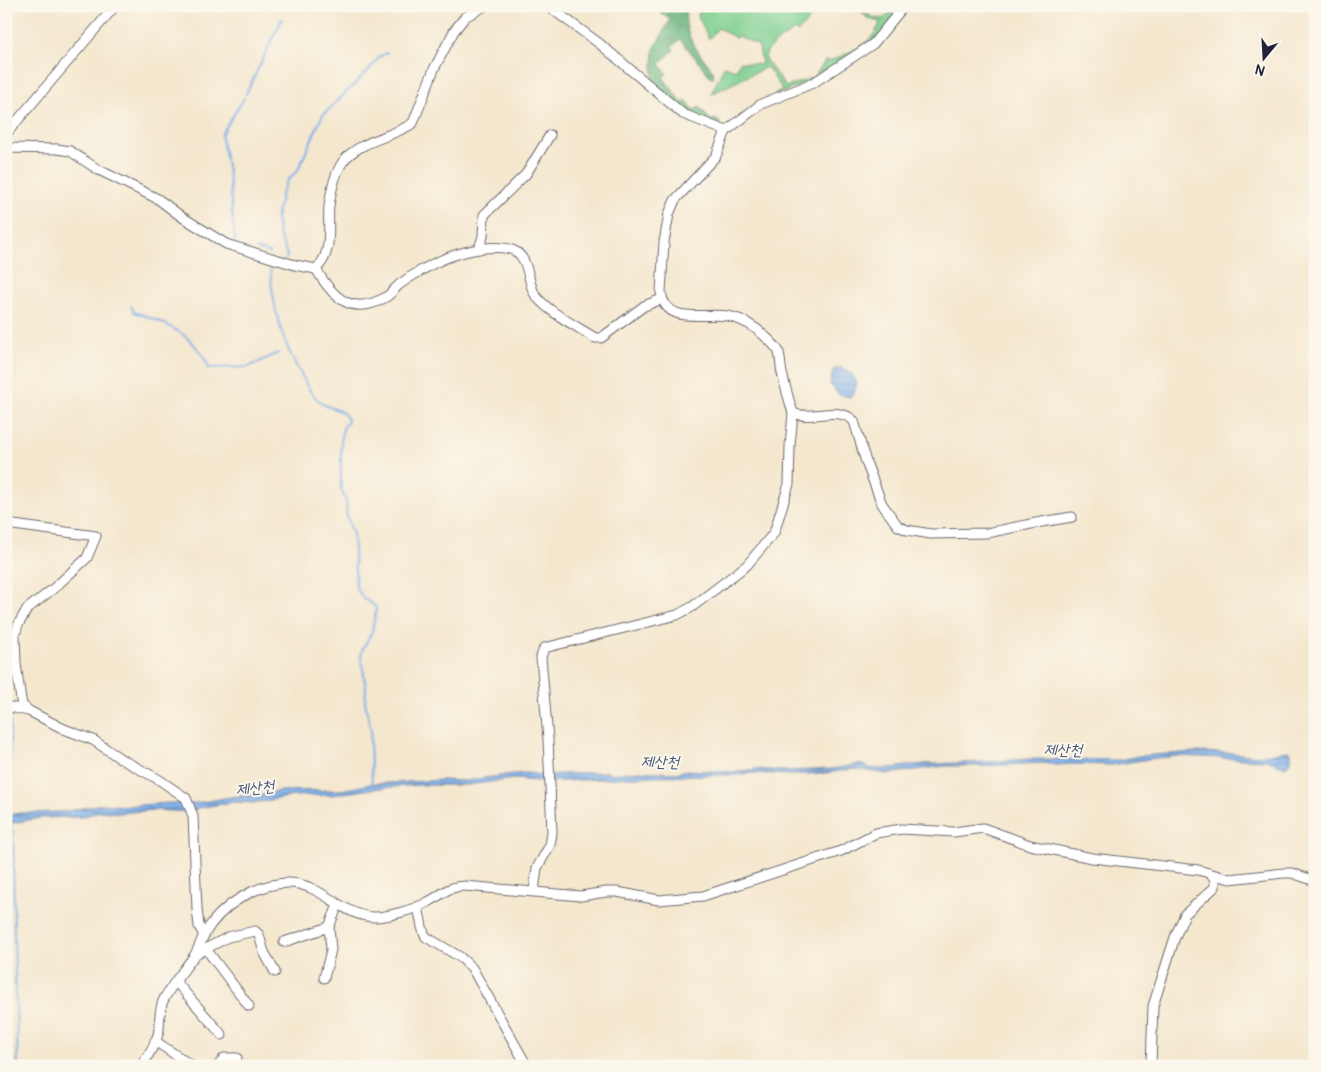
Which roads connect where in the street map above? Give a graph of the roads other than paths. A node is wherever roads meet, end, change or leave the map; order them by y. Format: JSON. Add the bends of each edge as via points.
{"nodes":[{"id":1,"x":485,"y":6,"type":"edge"},
{"id":2,"x":548,"y":6,"type":"edge"},
{"id":3,"x":904,"y":6,"type":"edge"},
{"id":4,"x":111,"y":8,"type":"edge"},
{"id":5,"x":726,"y":131,"type":"junction"},
{"id":6,"x":6,"y":134,"type":"edge"},
{"id":7,"x":550,"y":135,"type":"dead end"},
{"id":8,"x":6,"y":148,"type":"edge"},
{"id":9,"x":479,"y":249,"type":"junction"},
{"id":10,"x":316,"y":269,"type":"junction"},
{"id":11,"x":662,"y":299,"type":"junction"},
{"id":12,"x":793,"y":413,"type":"junction"},
{"id":13,"x":1072,"y":518,"type":"dead end"},
{"id":14,"x":6,"y":524,"type":"edge"},
{"id":15,"x":6,"y":708,"type":"edge"},
{"id":16,"x":28,"y":712,"type":"junction"},
{"id":17,"x":1212,"y":875,"type":"junction"},
{"id":18,"x":1315,"y":881,"type":"edge"},
{"id":19,"x":534,"y":891,"type":"junction"},
{"id":20,"x":338,"y":905,"type":"junction"},
{"id":21,"x":417,"y":907,"type":"junction"},
{"id":22,"x":329,"y":927,"type":"junction"},
{"id":23,"x":204,"y":936,"type":"junction"},
{"id":24,"x":284,"y":942,"type":"dead end"},
{"id":25,"x":206,"y":948,"type":"junction"},
{"id":26,"x":196,"y":954,"type":"junction"},
{"id":27,"x":275,"y":972,"type":"dead end"},
{"id":28,"x":324,"y":978,"type":"dead end"},
{"id":29,"x":176,"y":982,"type":"junction"},
{"id":30,"x":249,"y":1006,"type":"dead end"},
{"id":31,"x":222,"y":1035,"type":"dead end"},
{"id":32,"x":155,"y":1041,"type":"junction"},
{"id":33,"x":237,"y":1058,"type":"dead end"},
{"id":34,"x":144,"y":1065,"type":"edge"},
{"id":35,"x":192,"y":1066,"type":"edge"},
{"id":36,"x":218,"y":1066,"type":"edge"},
{"id":37,"x":527,"y":1066,"type":"edge"},
{"id":38,"x":1151,"y":1066,"type":"edge"}],
"edges":[{"from":1,"to":10,"type":"street","via":[[465,17],[454,31],[434,69],[414,123],[353,152],[342,163],[329,206],[326,251]]},
{"from":2,"to":5,"type":"street","via":[[600,44],[683,114]]},
{"from":3,"to":5,"type":"street","via":[[873,44],[813,83],[761,104]]},
{"from":4,"to":6,"type":"street"},
{"from":5,"to":11,"type":"street","via":[[716,156],[675,200],[669,214],[664,242]]},
{"from":7,"to":9,"type":"street","via":[[526,174],[484,215]]},
{"from":8,"to":10,"type":"street","via":[[70,151],[97,169],[158,199],[226,244]]},
{"from":9,"to":10,"type":"street","via":[[435,263],[386,297],[363,305],[340,300]]},
{"from":9,"to":11,"type":"street","via":[[514,251],[522,258],[541,303],[595,338],[601,338],[644,306]]},
{"from":11,"to":12,"type":"street","via":[[667,308],[679,314],[729,316],[762,333],[780,355]]},
{"from":12,"to":13,"type":"street","via":[[841,415],[854,421],[882,504],[894,522],[907,530],[931,534],[987,533]]},
{"from":12,"to":19,"type":"street","via":[[790,478],[781,514],[772,537],[747,565],[677,615],[544,648],[541,657],[550,770],[551,842],[537,868]]},
{"from":14,"to":16,"type":"street","via":[[96,536],[87,558],[27,609],[18,625],[16,664],[22,705]]},
{"from":15,"to":16,"type":"street"},
{"from":16,"to":23,"type":"street","via":[[93,740],[182,794],[193,816],[197,909]]},
{"from":17,"to":18,"type":"street","via":[[1234,880],[1288,873]]},
{"from":17,"to":19,"type":"street","via":[[1198,870],[1092,858],[1030,845],[982,828],[954,832],[902,829],[876,833],[841,851],[703,896],[659,900],[611,891],[581,896]]},
{"from":17,"to":38,"type":"street","via":[[1216,887],[1185,914],[1174,937],[1153,1006]]},
{"from":19,"to":21,"type":"street","via":[[458,886]]},
{"from":20,"to":21,"type":"street","via":[[374,917]]},
{"from":20,"to":22,"type":"street"},
{"from":20,"to":23,"type":"street","via":[[310,887],[275,885],[253,892],[229,906]]},
{"from":21,"to":37,"type":"street","via":[[426,937],[472,968]]},
{"from":22,"to":24,"type":"street"},
{"from":22,"to":28,"type":"street","via":[[331,950]]},
{"from":23,"to":26,"type":"street"},
{"from":25,"to":26,"type":"street"},
{"from":25,"to":27,"type":"street","via":[[228,937],[255,931]]},
{"from":25,"to":30,"type":"street"},
{"from":26,"to":29,"type":"street"},
{"from":29,"to":31,"type":"street"},
{"from":29,"to":32,"type":"street","via":[[164,999]]},
{"from":32,"to":34,"type":"street"},
{"from":32,"to":35,"type":"street"},
{"from":33,"to":36,"type":"street","via":[[224,1058]]}]}
